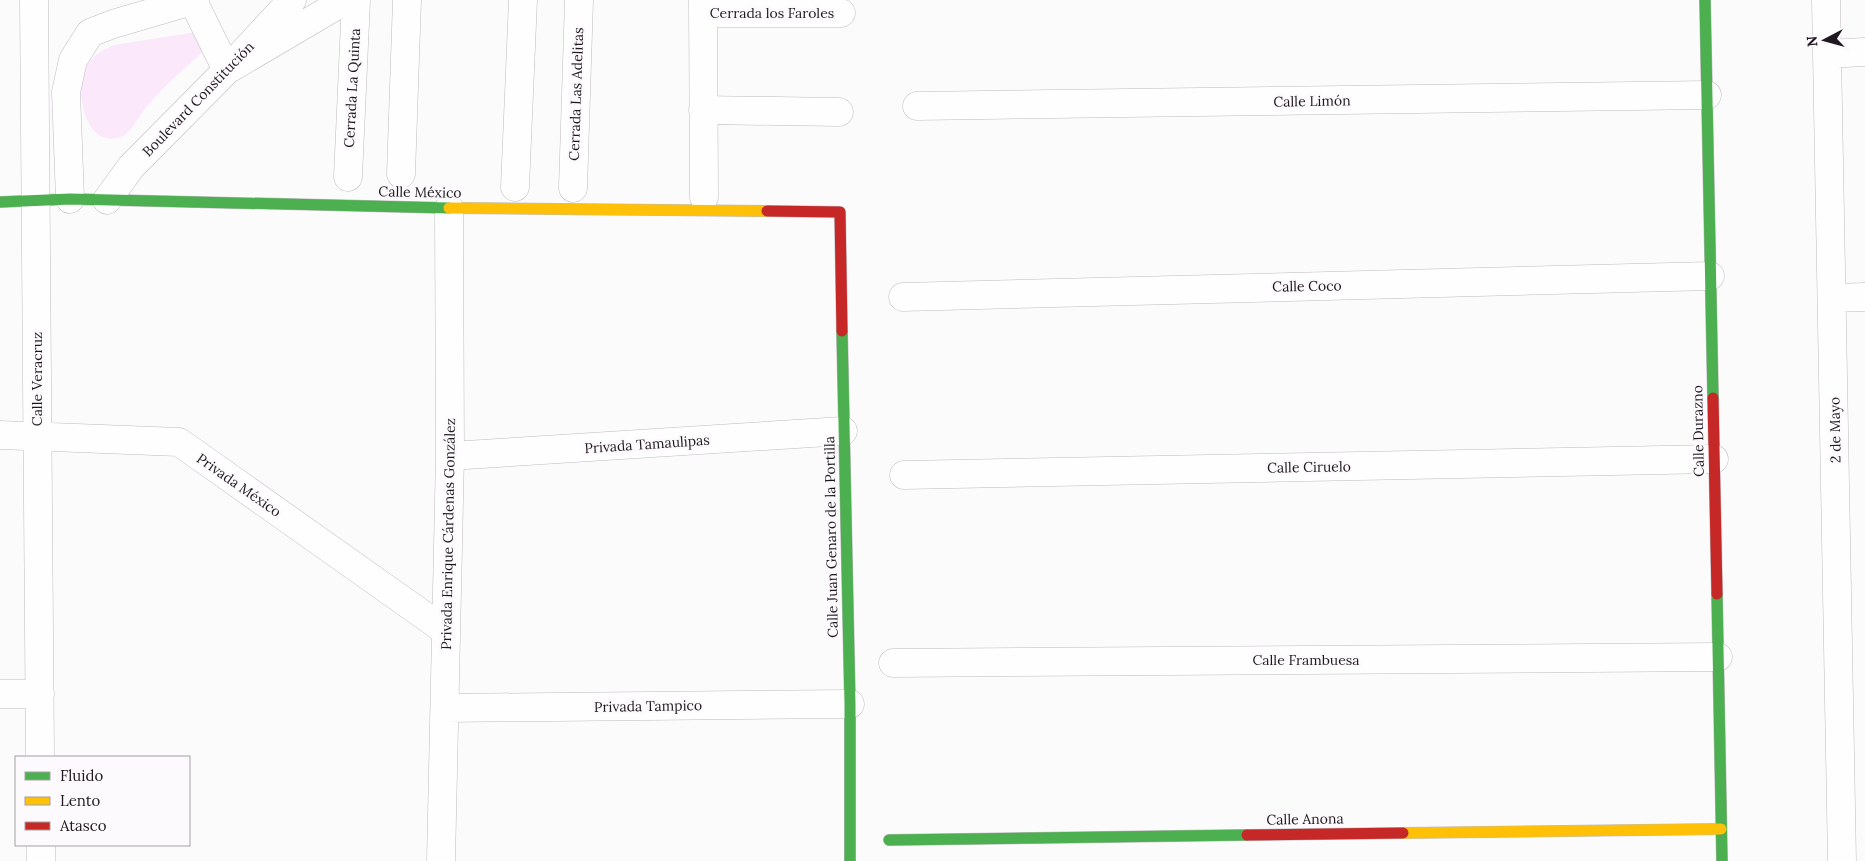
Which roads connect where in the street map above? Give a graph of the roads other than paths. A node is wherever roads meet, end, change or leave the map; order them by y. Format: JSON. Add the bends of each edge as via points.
{"nodes":[{"id":1,"x":34,"y":0,"type":"edge"},
{"id":2,"x":194,"y":0,"type":"edge"},
{"id":3,"x":292,"y":0,"type":"edge"},
{"id":4,"x":346,"y":0,"type":"edge"},
{"id":5,"x":356,"y":0,"type":"edge"},
{"id":6,"x":407,"y":0,"type":"edge"},
{"id":7,"x":523,"y":0,"type":"edge"},
{"id":8,"x":578,"y":0,"type":"edge"},
{"id":9,"x":1705,"y":0,"type":"edge"},
{"id":10,"x":1826,"y":0,"type":"edge"},
{"id":11,"x":703,"y":7,"type":"edge"},
{"id":12,"x":841,"y":14,"type":"dead end"},
{"id":13,"x":1865,"y":52,"type":"edge"},
{"id":14,"x":1827,"y":54,"type":"junction"},
{"id":15,"x":227,"y":70,"type":"junction"},
{"id":16,"x":1707,"y":95,"type":"junction"},
{"id":17,"x":917,"y":106,"type":"dead end"},
{"id":18,"x":703,"y":110,"type":"junction"},
{"id":19,"x":839,"y":112,"type":"dead end"},
{"id":20,"x":401,"y":174,"type":"dead end"},
{"id":21,"x":348,"y":177,"type":"dead end"},
{"id":22,"x":515,"y":187,"type":"dead end"},
{"id":23,"x":573,"y":188,"type":"dead end"},
{"id":24,"x":704,"y":197,"type":"dead end"},
{"id":25,"x":70,"y":199,"type":"junction"},
{"id":26,"x":107,"y":200,"type":"junction"},
{"id":27,"x":0,"y":202,"type":"edge"},
{"id":28,"x":36,"y":202,"type":"junction"},
{"id":29,"x":449,"y":208,"type":"junction"},
{"id":30,"x":840,"y":212,"type":"joint"},
{"id":31,"x":1710,"y":276,"type":"junction"},
{"id":32,"x":1865,"y":296,"type":"edge"},
{"id":33,"x":904,"y":297,"type":"dead end"},
{"id":34,"x":1832,"y":298,"type":"junction"},
{"id":35,"x":843,"y":431,"type":"junction"},
{"id":36,"x":0,"y":436,"type":"edge"},
{"id":37,"x":38,"y":436,"type":"junction"},
{"id":38,"x":450,"y":456,"type":"junction"},
{"id":39,"x":1714,"y":459,"type":"junction"},
{"id":40,"x":904,"y":476,"type":"dead end"},
{"id":41,"x":446,"y":631,"type":"junction"},
{"id":42,"x":1718,"y":657,"type":"junction"},
{"id":43,"x":893,"y":663,"type":"dead end"},
{"id":44,"x":0,"y":694,"type":"edge"},
{"id":45,"x":40,"y":694,"type":"junction"},
{"id":46,"x":850,"y":704,"type":"junction"},
{"id":47,"x":445,"y":708,"type":"junction"},
{"id":48,"x":40,"y":756,"type":"edge"},
{"id":49,"x":1721,"y":829,"type":"junction"},
{"id":50,"x":889,"y":840,"type":"dead end"},
{"id":51,"x":41,"y":846,"type":"edge"},
{"id":52,"x":41,"y":861,"type":"edge"},
{"id":53,"x":441,"y":861,"type":"edge"},
{"id":54,"x":850,"y":861,"type":"edge"},
{"id":55,"x":1722,"y":861,"type":"edge"},
{"id":56,"x":1842,"y":861,"type":"edge"}],
"edges":[{"from":1,"to":28,"type":"street","name":"Calle Veracruz"},
{"from":2,"to":15,"type":"street"},
{"from":2,"to":25,"type":"street","via":[[90,34],[72,60],[66,92]]},
{"from":3,"to":15,"type":"street","name":"Boulevard Constitución"},
{"from":4,"to":15,"type":"street"},
{"from":5,"to":21,"type":"street","name":"Cerrada La Quinta"},
{"from":6,"to":20,"type":"street"},
{"from":7,"to":22,"type":"street"},
{"from":8,"to":23,"type":"street","name":"Cerrada Las Adelitas"},
{"from":9,"to":16,"type":"street","name":"Calle Durazno"},
{"from":10,"to":14,"type":"street","name":"2 de Mayo"},
{"from":11,"to":12,"type":"street","name":"Cerrada los Faroles"},
{"from":11,"to":18,"type":"street","name":"Cerrada los Faroles"},
{"from":13,"to":14,"type":"street"},
{"from":14,"to":34,"type":"street","name":"2 de Mayo"},
{"from":15,"to":26,"type":"street","name":"Boulevard Constitución","via":[[131,167]]},
{"from":16,"to":17,"type":"street","name":"Calle Limón"},
{"from":16,"to":31,"type":"street","name":"Calle Durazno"},
{"from":18,"to":19,"type":"street"},
{"from":18,"to":24,"type":"street","name":"Cerrada los Faroles"},
{"from":25,"to":26,"type":"street","name":"Calle México"},
{"from":25,"to":28,"type":"street","name":"Calle México"},
{"from":26,"to":29,"type":"street","name":"Calle México"},
{"from":27,"to":28,"type":"street","name":"Calle México"},
{"from":28,"to":37,"type":"street","name":"Calle Veracruz"},
{"from":29,"to":30,"type":"street","name":"Calle México"},
{"from":29,"to":38,"type":"street","name":"Privada Enrique Cárdenas González"},
{"from":30,"to":35,"type":"street","name":"Calle Juan Genaro de la Portilla"},
{"from":31,"to":33,"type":"street","name":"Calle Coco"},
{"from":31,"to":39,"type":"street","name":"Calle Durazno"},
{"from":32,"to":34,"type":"street"},
{"from":34,"to":56,"type":"street","name":"2 de Mayo"},
{"from":35,"to":38,"type":"street","name":"Privada Tamaulipas"},
{"from":35,"to":46,"type":"street","name":"Calle Juan Genaro de la Portilla"},
{"from":36,"to":37,"type":"street","name":"Privada México"},
{"from":37,"to":41,"type":"street","name":"Privada México","via":[[179,442]]},
{"from":37,"to":45,"type":"street","name":"Calle Veracruz"},
{"from":38,"to":41,"type":"street","name":"Privada Enrique Cárdenas González"},
{"from":39,"to":40,"type":"street","name":"Calle Ciruelo"},
{"from":39,"to":42,"type":"street","name":"Calle Durazno"},
{"from":41,"to":47,"type":"street","name":"Privada Enrique Cárdenas González"},
{"from":42,"to":43,"type":"street","name":"Calle Frambuesa"},
{"from":42,"to":49,"type":"street","name":"Calle Durazno"},
{"from":44,"to":45,"type":"street"},
{"from":45,"to":48,"type":"street","name":"Calle Veracruz"},
{"from":46,"to":47,"type":"street","name":"Privada Tampico"},
{"from":46,"to":54,"type":"street","name":"Calle Juan Genaro de la Portilla"},
{"from":47,"to":53,"type":"street","name":"Privada Enrique Cárdenas González"},
{"from":49,"to":50,"type":"street","name":"Calle Anona"},
{"from":49,"to":55,"type":"street","name":"Calle Durazno"},
{"from":51,"to":52,"type":"street"}]}
